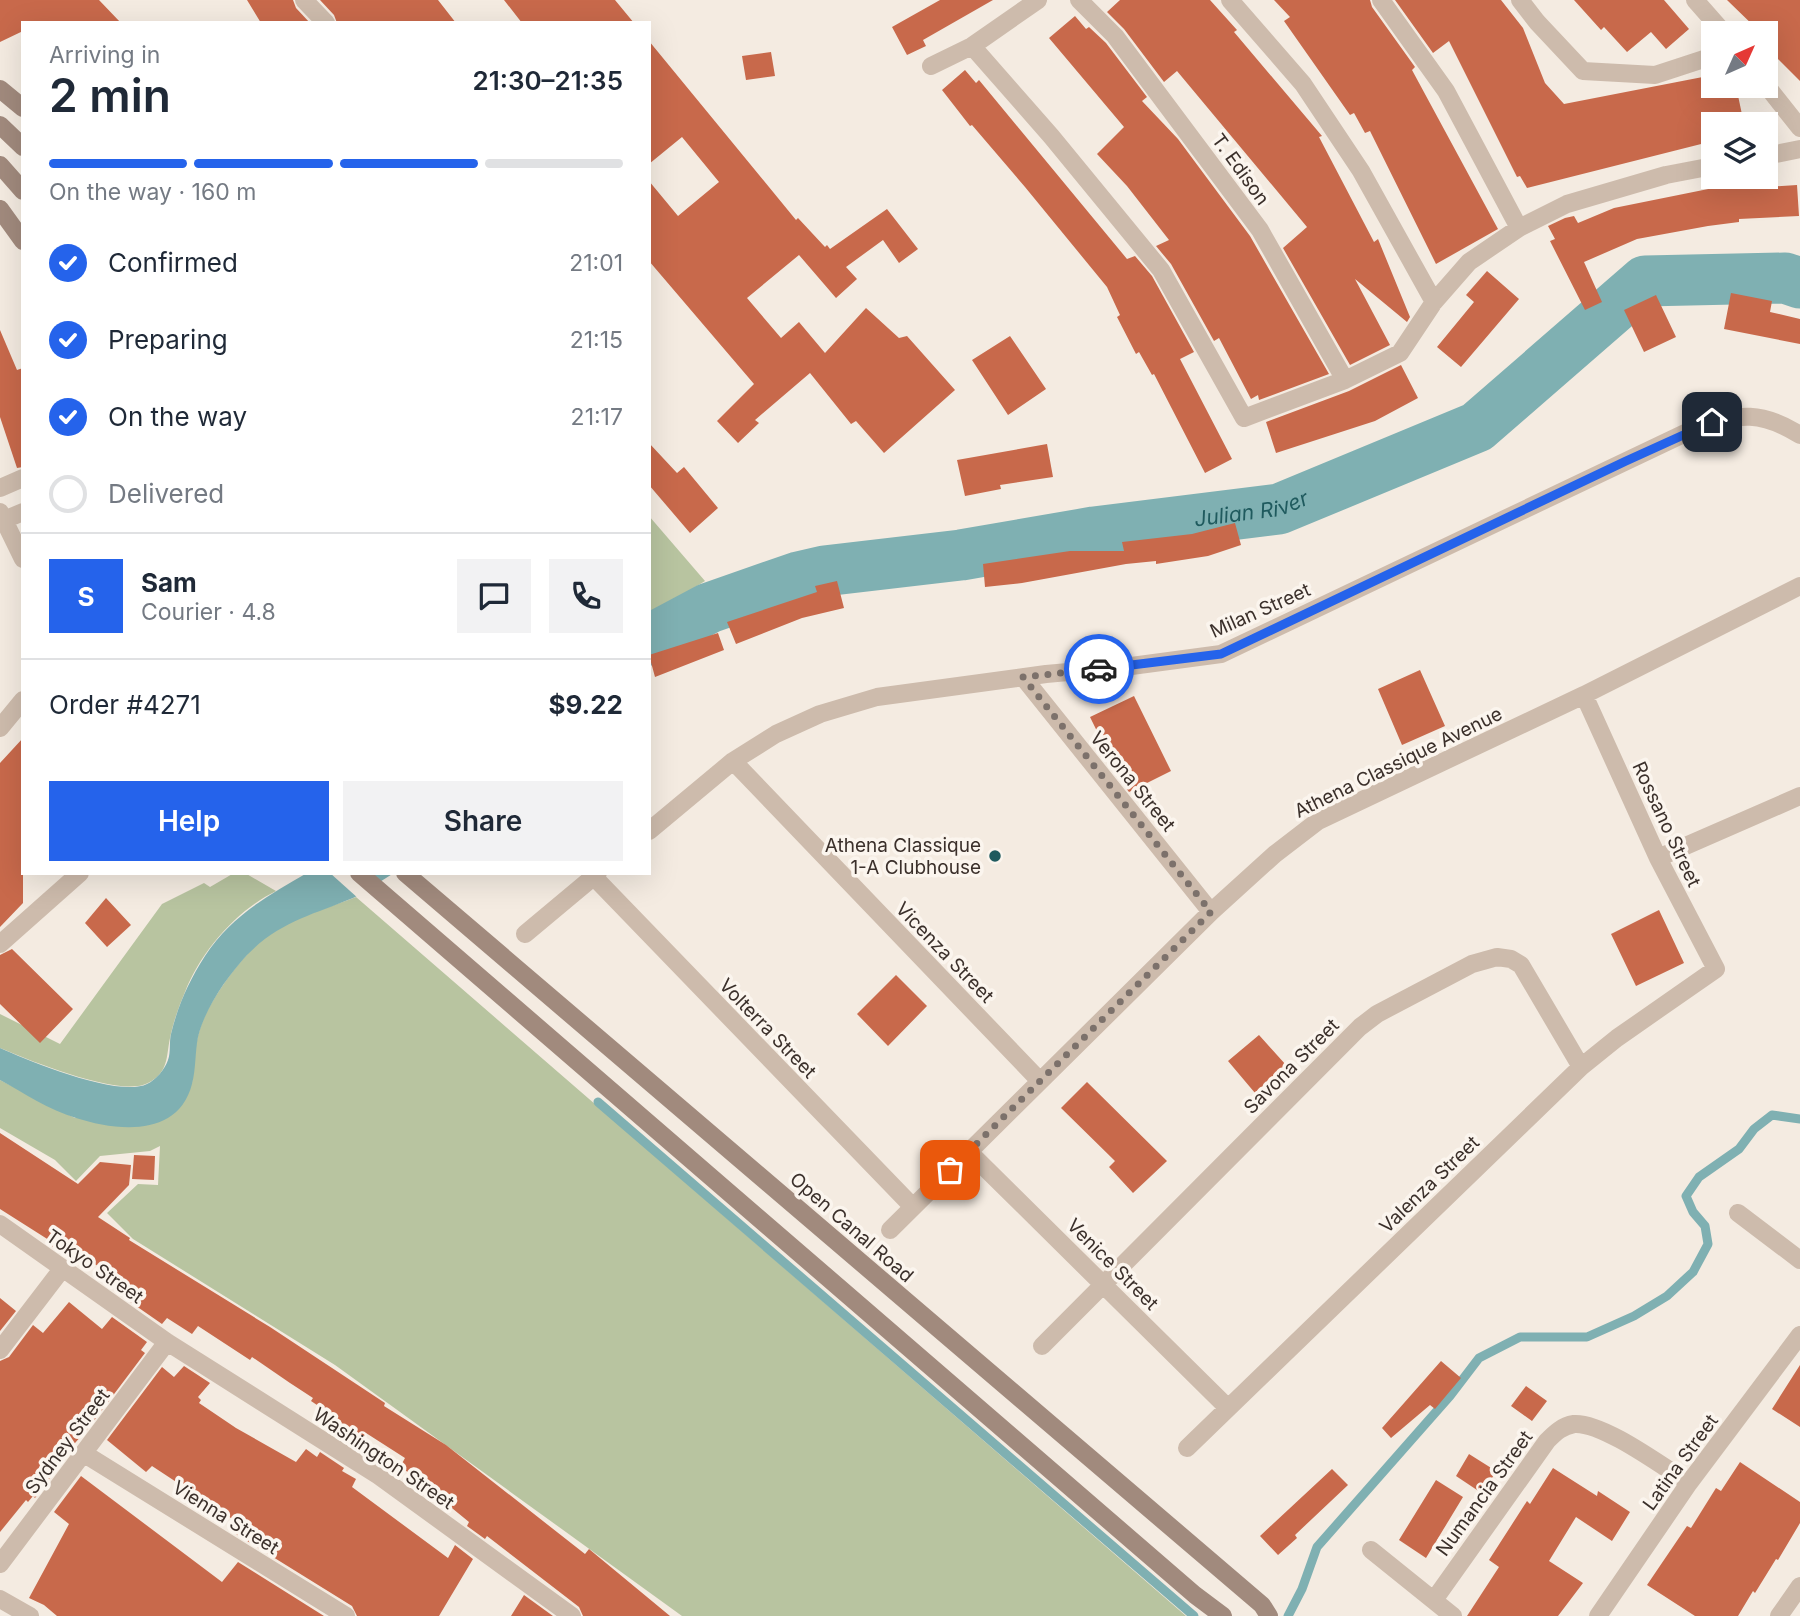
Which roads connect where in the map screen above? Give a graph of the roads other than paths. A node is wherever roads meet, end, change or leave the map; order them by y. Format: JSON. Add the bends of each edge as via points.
{"nodes":[{"id":1,"x":304,"y":0,"type":"edge"},
{"id":2,"x":1038,"y":0,"type":"edge"},
{"id":3,"x":1079,"y":0,"type":"edge"},
{"id":4,"x":1230,"y":0,"type":"edge"},
{"id":5,"x":1381,"y":0,"type":"edge"},
{"id":6,"x":1520,"y":0,"type":"edge"},
{"id":7,"x":1695,"y":0,"type":"edge"},
{"id":8,"x":324,"y":21,"type":"edge"},
{"id":9,"x":1713,"y":21,"type":"edge"},
{"id":10,"x":972,"y":46,"type":"junction"},
{"id":11,"x":1701,"y":60,"type":"edge"},
{"id":12,"x":931,"y":66,"type":"dead end"},
{"id":13,"x":0,"y":89,"type":"edge"},
{"id":14,"x":1776,"y":98,"type":"edge"},
{"id":15,"x":21,"y":106,"type":"edge"},
{"id":16,"x":0,"y":125,"type":"edge"},
{"id":17,"x":1800,"y":128,"type":"edge"},
{"id":18,"x":21,"y":146,"type":"edge"},
{"id":19,"x":1800,"y":149,"type":"edge"},
{"id":20,"x":1778,"y":154,"type":"edge"},
{"id":21,"x":0,"y":165,"type":"edge"},
{"id":22,"x":1701,"y":168,"type":"edge"},
{"id":23,"x":21,"y":189,"type":"edge"},
{"id":24,"x":0,"y":209,"type":"edge"},
{"id":25,"x":1519,"y":228,"type":"junction"},
{"id":26,"x":21,"y":238,"type":"edge"},
{"id":27,"x":1434,"y":302,"type":"junction"},
{"id":28,"x":1345,"y":380,"type":"junction"},
{"id":29,"x":1800,"y":435,"type":"edge"},
{"id":30,"x":21,"y":479,"type":"edge"},
{"id":31,"x":0,"y":488,"type":"edge"},
{"id":32,"x":21,"y":512,"type":"edge"},
{"id":33,"x":1,"y":515,"type":"edge"},
{"id":34,"x":21,"y":555,"type":"edge"},
{"id":35,"x":1800,"y":586,"type":"edge"},
{"id":36,"x":1023,"y":677,"type":"junction"},
{"id":37,"x":1584,"y":695,"type":"junction"},
{"id":38,"x":21,"y":702,"type":"edge"},
{"id":39,"x":0,"y":728,"type":"edge"},
{"id":40,"x":733,"y":761,"type":"junction"},
{"id":41,"x":1800,"y":796,"type":"edge"},
{"id":42,"x":651,"y":829,"type":"edge"},
{"id":43,"x":1658,"y":858,"type":"junction"},
{"id":44,"x":78,"y":875,"type":"edge"},
{"id":45,"x":361,"y":875,"type":"edge"},
{"id":46,"x":596,"y":875,"type":"edge"},
{"id":47,"x":408,"y":876,"type":"edge"},
{"id":48,"x":1211,"y":912,"type":"junction"},
{"id":49,"x":525,"y":934,"type":"dead end"},
{"id":50,"x":0,"y":944,"type":"edge"},
{"id":51,"x":1716,"y":969,"type":"joint"},
{"id":52,"x":1581,"y":1067,"type":"junction"},
{"id":53,"x":1040,"y":1081,"type":"junction"},
{"id":54,"x":968,"y":1152,"type":"junction"},
{"id":55,"x":913,"y":1207,"type":"junction"},
{"id":56,"x":1738,"y":1213,"type":"dead end"},
{"id":57,"x":0,"y":1224,"type":"edge"},
{"id":58,"x":890,"y":1230,"type":"dead end"},
{"id":59,"x":1800,"y":1260,"type":"edge"},
{"id":60,"x":62,"y":1269,"type":"junction"},
{"id":61,"x":1104,"y":1285,"type":"junction"},
{"id":62,"x":1800,"y":1335,"type":"edge"},
{"id":63,"x":167,"y":1342,"type":"junction"},
{"id":64,"x":1042,"y":1346,"type":"dead end"},
{"id":65,"x":0,"y":1350,"type":"edge"},
{"id":66,"x":1227,"y":1407,"type":"junction"},
{"id":67,"x":1187,"y":1448,"type":"dead end"},
{"id":68,"x":83,"y":1453,"type":"junction"},
{"id":69,"x":1689,"y":1483,"type":"junction"},
{"id":70,"x":1371,"y":1550,"type":"dead end"},
{"id":71,"x":0,"y":1564,"type":"edge"},
{"id":72,"x":1800,"y":1586,"type":"edge"},
{"id":73,"x":0,"y":1599,"type":"edge"},
{"id":74,"x":1434,"y":1600,"type":"junction"},
{"id":75,"x":30,"y":1616,"type":"edge"},
{"id":76,"x":346,"y":1616,"type":"edge"},
{"id":77,"x":572,"y":1616,"type":"edge"},
{"id":78,"x":1223,"y":1616,"type":"edge"},
{"id":79,"x":1269,"y":1616,"type":"edge"},
{"id":80,"x":1453,"y":1616,"type":"edge"},
{"id":81,"x":1598,"y":1616,"type":"edge"},
{"id":82,"x":1779,"y":1616,"type":"edge"}],
"edges":[{"from":1,"to":8,"type":"street"},
{"from":2,"to":10,"type":"street"},
{"from":3,"to":28,"type":"street","name":"T. Edison","via":[[1115,36],[1260,230]]},
{"from":4,"to":27,"type":"street","via":[[1303,84],[1361,171]]},
{"from":5,"to":25,"type":"street","via":[[1446,91]]},
{"from":6,"to":11,"type":"street","via":[[1583,71],[1655,75]]},
{"from":7,"to":9,"type":"street"},
{"from":10,"to":12,"type":"street"},
{"from":10,"to":28,"type":"street","via":[[1161,270],[1244,418]]},
{"from":13,"to":15,"type":"main road"},
{"from":14,"to":17,"type":"street"},
{"from":16,"to":18,"type":"main road"},
{"from":19,"to":20,"type":"street"},
{"from":21,"to":23,"type":"main road"},
{"from":22,"to":25,"type":"street","via":[[1567,204]]},
{"from":24,"to":26,"type":"main road"},
{"from":25,"to":27,"type":"street","via":[[1469,262]]},
{"from":27,"to":28,"type":"street","via":[[1400,353]]},
{"from":29,"to":36,"type":"street","name":"Milan Street","via":[[1750,415],[1727,417],[1685,432],[1221,654]]},
{"from":30,"to":31,"type":"street"},
{"from":32,"to":33,"type":"street"},
{"from":33,"to":34,"type":"street"},
{"from":35,"to":37,"type":"street","name":"Athena Classique Avenue"},
{"from":36,"to":40,"type":"street","name":"Milan Street","via":[[877,697],[820,714]]},
{"from":36,"to":48,"type":"street","name":"Verona Street"},
{"from":37,"to":43,"type":"street","name":"Rossano Street"},
{"from":37,"to":48,"type":"street","name":"Athena Classique Avenue","via":[[1318,821]]},
{"from":38,"to":39,"type":"street"},
{"from":40,"to":42,"type":"street","name":"Milan Street"},
{"from":40,"to":53,"type":"street","name":"Vicenza Street"},
{"from":41,"to":43,"type":"street"},
{"from":43,"to":51,"type":"street","name":"Rossano Street"},
{"from":44,"to":50,"type":"street"},
{"from":45,"to":78,"type":"main road"},
{"from":46,"to":49,"type":"street"},
{"from":46,"to":55,"type":"street","name":"Volterra Street"},
{"from":47,"to":79,"type":"main road","name":"Open Canal Road","via":[[1262,1605]]},
{"from":48,"to":53,"type":"street","name":"Athena Classique Avenue"},
{"from":51,"to":52,"type":"street","name":"Valenza Street"},
{"from":52,"to":61,"type":"street","name":"Savona Street","via":[[1521,965],[1497,957],[1472,964],[1360,1027]]},
{"from":52,"to":66,"type":"street","name":"Valenza Street"},
{"from":53,"to":54,"type":"street","name":"Athena Classique Avenue"},
{"from":54,"to":55,"type":"street","name":"Athena Classique Avenue"},
{"from":54,"to":61,"type":"street","name":"Venice Street"},
{"from":55,"to":58,"type":"street","name":"Athena Classique Avenue"},
{"from":56,"to":59,"type":"street"},
{"from":57,"to":60,"type":"street","name":"Tokyo Street"},
{"from":60,"to":63,"type":"street","name":"Tokyo Street"},
{"from":60,"to":65,"type":"street"},
{"from":61,"to":64,"type":"street","name":"Savona Street"},
{"from":61,"to":66,"type":"street","name":"Venice Street"},
{"from":62,"to":69,"type":"street","name":"Latina Street"},
{"from":63,"to":68,"type":"street","name":"Sydney Street"},
{"from":63,"to":77,"type":"street","name":"Washington Street","via":[[379,1476]]},
{"from":66,"to":67,"type":"street","name":"Valenza Street"},
{"from":68,"to":71,"type":"street","name":"Sydney Street"},
{"from":68,"to":76,"type":"street","name":"Vienna Street"},
{"from":69,"to":74,"type":"street","name":"Numancia Street","via":[[1606,1432],[1587,1424],[1571,1424],[1547,1441]]},
{"from":69,"to":81,"type":"street","name":"Latina Street"},
{"from":70,"to":74,"type":"street"},
{"from":72,"to":82,"type":"street"},
{"from":73,"to":75,"type":"street"},
{"from":74,"to":80,"type":"street"}]}
